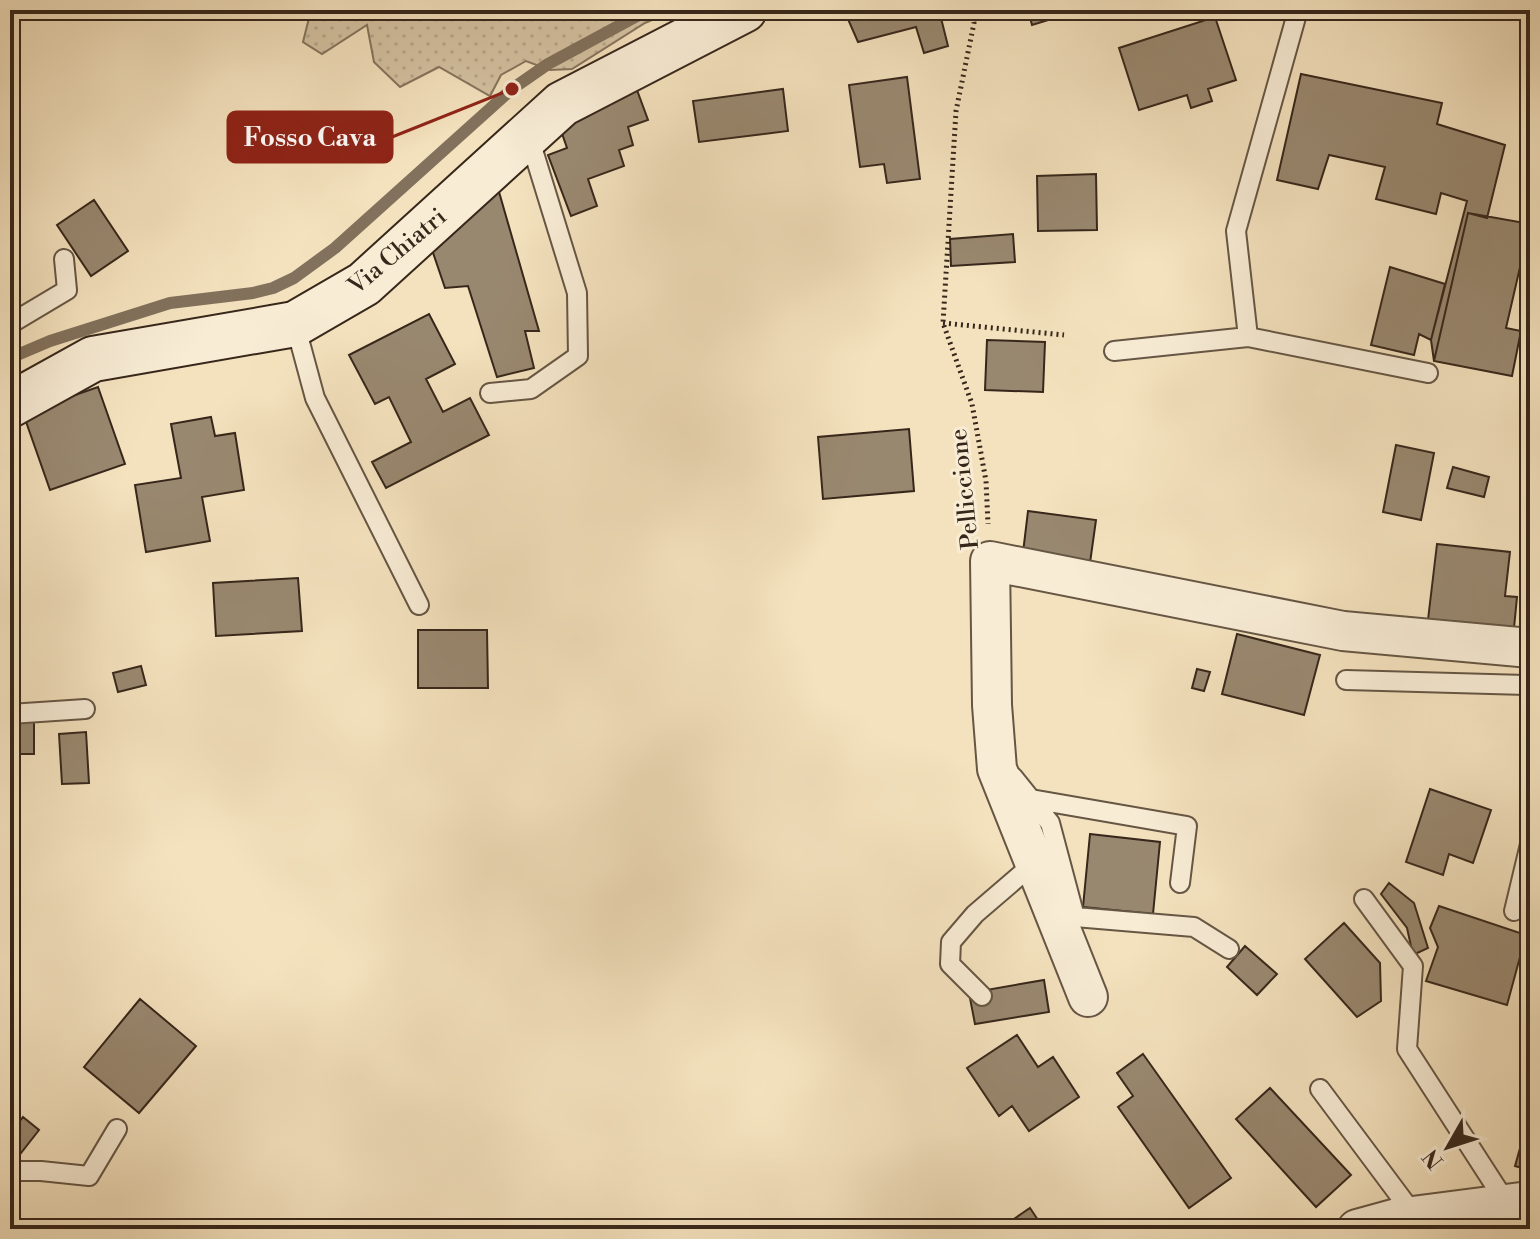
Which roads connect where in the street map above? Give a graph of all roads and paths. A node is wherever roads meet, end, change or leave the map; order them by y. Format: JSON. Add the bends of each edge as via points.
{"nodes":[{"id":1,"x":744,"y":10,"type":"edge"},
{"id":2,"x":972,"y":10,"type":"edge"},
{"id":3,"x":1298,"y":10,"type":"edge"},
{"id":4,"x":528,"y":135,"type":"junction"},
{"id":5,"x":64,"y":259,"type":"dead end"},
{"id":6,"x":943,"y":323,"type":"junction"},
{"id":7,"x":10,"y":324,"type":"edge"},
{"id":8,"x":295,"y":324,"type":"junction"},
{"id":9,"x":1064,"y":335,"type":"dead end"},
{"id":10,"x":1248,"y":337,"type":"junction"},
{"id":11,"x":1114,"y":351,"type":"dead end"},
{"id":12,"x":1428,"y":373,"type":"dead end"},
{"id":13,"x":490,"y":393,"type":"dead end"},
{"id":14,"x":10,"y":405,"type":"edge"},
{"id":15,"x":990,"y":561,"type":"junction"},
{"id":16,"x":419,"y":605,"type":"dead end"},
{"id":17,"x":1530,"y":648,"type":"edge"},
{"id":18,"x":1346,"y":680,"type":"dead end"},
{"id":19,"x":1530,"y":685,"type":"edge"},
{"id":20,"x":85,"y":709,"type":"dead end"},
{"id":21,"x":10,"y":714,"type":"edge"},
{"id":22,"x":997,"y":769,"type":"junction"},
{"id":23,"x":1031,"y":799,"type":"junction"},
{"id":24,"x":1530,"y":844,"type":"edge"},
{"id":25,"x":1032,"y":855,"type":"junction"},
{"id":26,"x":1180,"y":883,"type":"dead end"},
{"id":27,"x":1364,"y":899,"type":"dead end"},
{"id":28,"x":1514,"y":911,"type":"dead end"},
{"id":29,"x":1229,"y":949,"type":"dead end"},
{"id":30,"x":982,"y":996,"type":"dead end"},
{"id":31,"x":1088,"y":997,"type":"dead end"},
{"id":32,"x":1320,"y":1089,"type":"dead end"},
{"id":33,"x":117,"y":1129,"type":"dead end"},
{"id":34,"x":10,"y":1171,"type":"edge"},
{"id":35,"x":1519,"y":1202,"type":"edge"},
{"id":36,"x":1385,"y":1224,"type":"edge"}],
"edges":[{"from":1,"to":4,"type":"street","name":"Via Chiatri","via":[[562,104]]},
{"from":2,"to":6,"type":"path","via":[[974,23],[956,111]]},
{"from":3,"to":10,"type":"lane","via":[[1236,231]]},
{"from":4,"to":8,"type":"street","name":"Via Chiatri","via":[[364,284]]},
{"from":4,"to":13,"type":"lane","via":[[577,293],[578,356],[531,389]]},
{"from":5,"to":7,"type":"lane","via":[[67,290]]},
{"from":6,"to":9,"type":"path"},
{"from":6,"to":15,"type":"path","name":"Pelliccione","via":[[972,404],[986,481]]},
{"from":8,"to":14,"type":"street","name":"Via Chiatri","via":[[93,359]]},
{"from":8,"to":16,"type":"lane","via":[[315,398]]},
{"from":10,"to":11,"type":"lane"},
{"from":10,"to":12,"type":"lane"},
{"from":15,"to":17,"type":"street","via":[[1343,631]]},
{"from":15,"to":22,"type":"street"},
{"from":18,"to":19,"type":"lane"},
{"from":20,"to":21,"type":"lane"},
{"from":22,"to":23,"type":"lane","via":[[1012,776]]},
{"from":22,"to":25,"type":"street"},
{"from":23,"to":26,"type":"lane","via":[[1187,826]]},
{"from":23,"to":29,"type":"lane","via":[[1050,823],[1075,917],[1194,927]]},
{"from":24,"to":28,"type":"lane"},
{"from":25,"to":30,"type":"lane","via":[[1025,871],[951,942],[950,964]]},
{"from":25,"to":31,"type":"street"},
{"from":27,"to":35,"type":"lane","via":[[1413,966],[1407,1049]]},
{"from":32,"to":36,"type":"lane"},
{"from":33,"to":34,"type":"lane","via":[[89,1176]]},
{"from":35,"to":36,"type":"street"}]}
